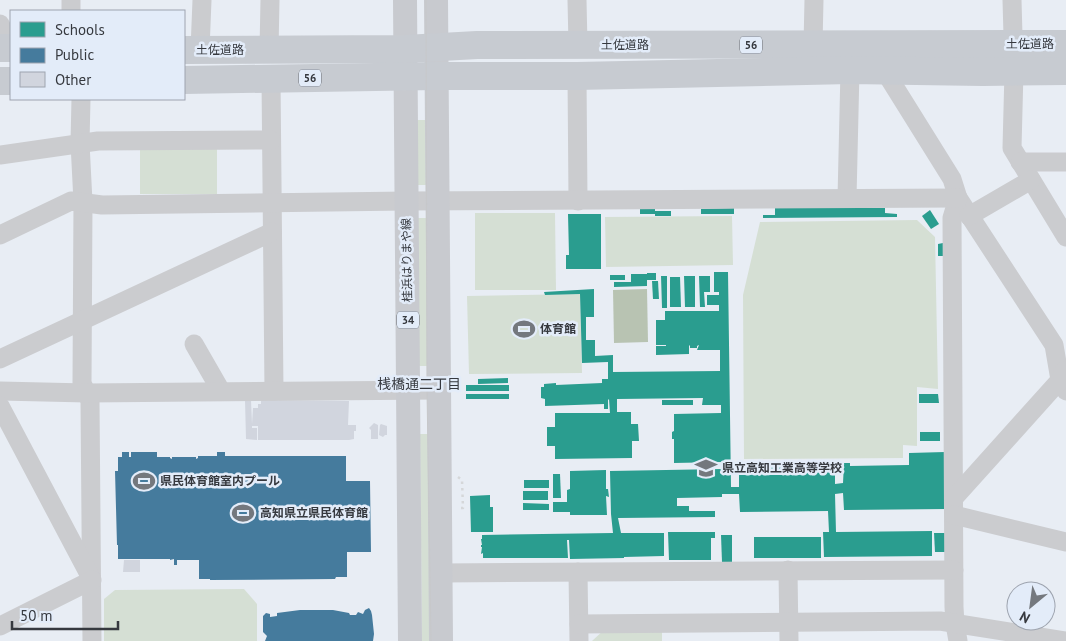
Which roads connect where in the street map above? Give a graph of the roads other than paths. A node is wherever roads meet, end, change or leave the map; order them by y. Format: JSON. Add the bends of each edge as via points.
{"nodes":[{"id":1,"x":202,"y":0,"type":"edge"},
{"id":2,"x":270,"y":0,"type":"edge"},
{"id":3,"x":405,"y":0,"type":"edge"},
{"id":4,"x":436,"y":0,"type":"edge"},
{"id":5,"x":577,"y":0,"type":"edge"},
{"id":6,"x":814,"y":0,"type":"edge"},
{"id":7,"x":1012,"y":0,"type":"edge"},
{"id":8,"x":1013,"y":43,"type":"junction"},
{"id":9,"x":1066,"y":44,"type":"edge"},
{"id":10,"x":578,"y":45,"type":"junction"},
{"id":11,"x":813,"y":45,"type":"junction"},
{"id":12,"x":436,"y":48,"type":"junction"},
{"id":13,"x":405,"y":49,"type":"junction"},
{"id":14,"x":192,"y":50,"type":"edge"},
{"id":15,"x":270,"y":50,"type":"junction"},
{"id":16,"x":850,"y":70,"type":"junction"},
{"id":17,"x":884,"y":70,"type":"junction"},
{"id":18,"x":1014,"y":71,"type":"junction"},
{"id":19,"x":1066,"y":71,"type":"edge"},
{"id":20,"x":436,"y":76,"type":"junction"},
{"id":21,"x":577,"y":76,"type":"junction"},
{"id":22,"x":406,"y":77,"type":"junction"},
{"id":23,"x":271,"y":79,"type":"junction"},
{"id":24,"x":185,"y":80,"type":"edge"},
{"id":25,"x":81,"y":100,"type":"edge"},
{"id":26,"x":272,"y":140,"type":"junction"},
{"id":27,"x":80,"y":143,"type":"junction"},
{"id":28,"x":0,"y":155,"type":"edge"},
{"id":29,"x":1020,"y":162,"type":"junction"},
{"id":30,"x":1066,"y":162,"type":"edge"},
{"id":31,"x":1031,"y":180,"type":"junction"},
{"id":32,"x":847,"y":198,"type":"junction"},
{"id":33,"x":958,"y":198,"type":"junction"},
{"id":34,"x":406,"y":201,"type":"junction"},
{"id":35,"x":437,"y":201,"type":"junction"},
{"id":36,"x":578,"y":201,"type":"junction"},
{"id":37,"x":83,"y":202,"type":"junction"},
{"id":38,"x":272,"y":203,"type":"junction"},
{"id":39,"x":970,"y":216,"type":"junction"},
{"id":40,"x":1064,"y":231,"type":"edge"},
{"id":41,"x":272,"y":232,"type":"junction"},
{"id":42,"x":0,"y":235,"type":"edge"},
{"id":43,"x":82,"y":319,"type":"junction"},
{"id":44,"x":194,"y":344,"type":"dead end"},
{"id":45,"x":0,"y":358,"type":"edge"},
{"id":46,"x":1064,"y":380,"type":"edge"},
{"id":47,"x":408,"y":390,"type":"junction"},
{"id":48,"x":439,"y":390,"type":"junction"},
{"id":49,"x":0,"y":391,"type":"edge"},
{"id":50,"x":221,"y":391,"type":"junction"},
{"id":51,"x":274,"y":391,"type":"junction"},
{"id":52,"x":87,"y":393,"type":"junction"},
{"id":53,"x":0,"y":406,"type":"edge"},
{"id":54,"x":954,"y":507,"type":"junction"},
{"id":55,"x":1066,"y":542,"type":"edge"},
{"id":56,"x":788,"y":570,"type":"junction"},
{"id":57,"x":954,"y":570,"type":"junction"},
{"id":58,"x":578,"y":572,"type":"junction"},
{"id":59,"x":440,"y":573,"type":"junction"},
{"id":60,"x":92,"y":580,"type":"junction"},
{"id":61,"x":789,"y":622,"type":"junction"},
{"id":62,"x":0,"y":626,"type":"edge"},
{"id":63,"x":579,"y":632,"type":"edge"},
{"id":64,"x":957,"y":633,"type":"edge"},
{"id":65,"x":92,"y":641,"type":"edge"},
{"id":66,"x":410,"y":641,"type":"edge"},
{"id":67,"x":440,"y":641,"type":"edge"},
{"id":68,"x":789,"y":641,"type":"edge"},
{"id":69,"x":1066,"y":641,"type":"edge"}],
"edges":[{"from":1,"to":14,"type":"street"},
{"from":2,"to":15,"type":"street"},
{"from":3,"to":13,"type":"main road","name":"桂浜はりまや線","number":"34"},
{"from":4,"to":12,"type":"main road"},
{"from":5,"to":10,"type":"street"},
{"from":6,"to":11,"type":"street"},
{"from":7,"to":8,"type":"street"},
{"from":8,"to":9,"type":"highway","name":"土佐道路","number":"56"},
{"from":8,"to":11,"type":"highway","name":"土佐道路","number":"56"},
{"from":8,"to":18,"type":"street"},
{"from":10,"to":11,"type":"highway","name":"土佐道路","number":"56"},
{"from":10,"to":12,"type":"highway","name":"土佐道路","number":"56"},
{"from":12,"to":13,"type":"highway","name":"土佐道路","number":"56"},
{"from":12,"to":20,"type":"main road"},
{"from":13,"to":15,"type":"highway","name":"土佐道路","number":"56"},
{"from":13,"to":22,"type":"main road","name":"桂浜はりまや線","number":"34"},
{"from":14,"to":15,"type":"highway","name":"土佐道路","number":"56"},
{"from":16,"to":17,"type":"highway","number":"56"},
{"from":16,"to":21,"type":"highway","number":"56"},
{"from":16,"to":32,"type":"street"},
{"from":17,"to":18,"type":"highway","number":"56"},
{"from":17,"to":33,"type":"street","via":[[952,179]]},
{"from":18,"to":19,"type":"highway","number":"56"},
{"from":18,"to":29,"type":"street","via":[[1012,148]]},
{"from":20,"to":21,"type":"highway","number":"56"},
{"from":20,"to":22,"type":"highway","number":"56"},
{"from":20,"to":35,"type":"main road"},
{"from":21,"to":36,"type":"street"},
{"from":22,"to":23,"type":"highway","number":"56"},
{"from":22,"to":34,"type":"main road","name":"桂浜はりまや線","number":"34"},
{"from":23,"to":24,"type":"highway","number":"56"},
{"from":23,"to":26,"type":"street"},
{"from":25,"to":27,"type":"street"},
{"from":26,"to":27,"type":"street"},
{"from":26,"to":38,"type":"street"},
{"from":27,"to":28,"type":"street"},
{"from":27,"to":37,"type":"street"},
{"from":29,"to":30,"type":"street"},
{"from":29,"to":31,"type":"street"},
{"from":31,"to":39,"type":"street"},
{"from":31,"to":40,"type":"street"},
{"from":32,"to":33,"type":"street"},
{"from":32,"to":36,"type":"street"},
{"from":33,"to":39,"type":"street"},
{"from":33,"to":54,"type":"street","via":[[952,218]]},
{"from":34,"to":35,"type":"street"},
{"from":34,"to":38,"type":"street"},
{"from":34,"to":47,"type":"main road","name":"桂浜はりまや線","number":"34"},
{"from":35,"to":36,"type":"street"},
{"from":35,"to":48,"type":"main road"},
{"from":37,"to":38,"type":"street","via":[[102,205]]},
{"from":37,"to":42,"type":"street","via":[[71,201]]},
{"from":37,"to":43,"type":"street"},
{"from":38,"to":41,"type":"street"},
{"from":39,"to":46,"type":"street","via":[[1054,345]]},
{"from":41,"to":43,"type":"street"},
{"from":41,"to":51,"type":"street"},
{"from":43,"to":45,"type":"street"},
{"from":43,"to":52,"type":"street","via":[[82,383]]},
{"from":44,"to":50,"type":"street"},
{"from":46,"to":54,"type":"street"},
{"from":47,"to":48,"type":"street"},
{"from":47,"to":51,"type":"street"},
{"from":47,"to":66,"type":"main road","name":"桂浜はりまや線","number":"34"},
{"from":48,"to":59,"type":"main road"},
{"from":49,"to":52,"type":"street"},
{"from":50,"to":51,"type":"street"},
{"from":50,"to":52,"type":"street"},
{"from":52,"to":60,"type":"street","via":[[90,400]]},
{"from":53,"to":60,"type":"street"},
{"from":54,"to":55,"type":"street"},
{"from":54,"to":57,"type":"street"},
{"from":56,"to":57,"type":"street"},
{"from":56,"to":58,"type":"street"},
{"from":56,"to":61,"type":"street"},
{"from":57,"to":64,"type":"street"},
{"from":58,"to":59,"type":"street"},
{"from":58,"to":63,"type":"street"},
{"from":59,"to":67,"type":"main road"},
{"from":60,"to":62,"type":"street"},
{"from":60,"to":65,"type":"street"},
{"from":61,"to":63,"type":"street"},
{"from":61,"to":64,"type":"street","via":[[940,622]]},
{"from":61,"to":68,"type":"street"},
{"from":64,"to":69,"type":"street"}]}
